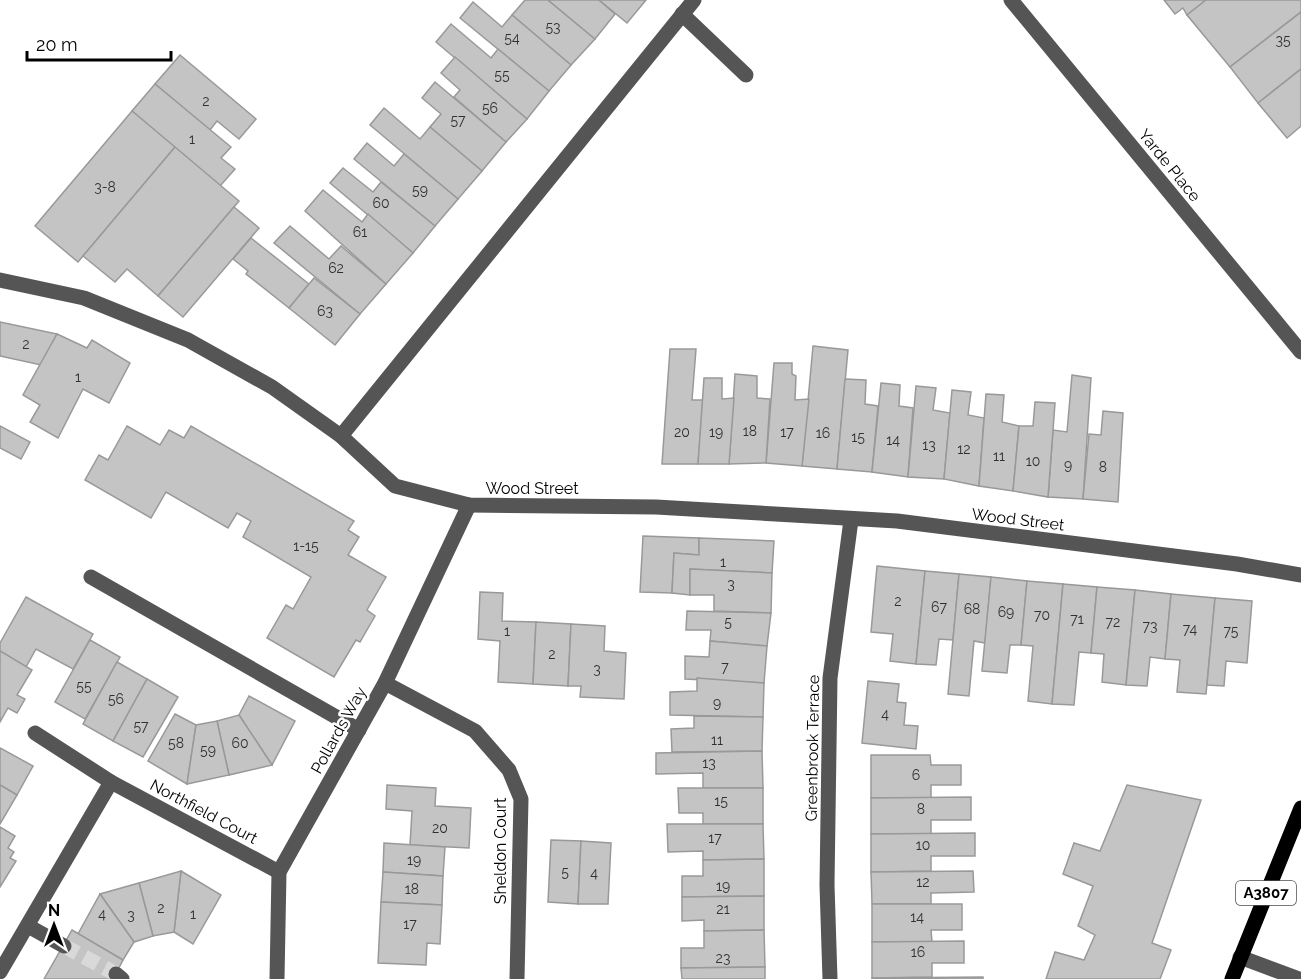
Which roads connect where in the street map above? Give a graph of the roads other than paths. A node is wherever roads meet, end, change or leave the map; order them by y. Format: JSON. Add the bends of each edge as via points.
{"nodes":[{"id":1,"x":694,"y":0,"type":"edge"},
{"id":2,"x":1011,"y":0,"type":"edge"},
{"id":3,"x":682,"y":14,"type":"junction"},
{"id":4,"x":746,"y":75,"type":"dead end"},
{"id":5,"x":0,"y":280,"type":"edge"},
{"id":6,"x":1301,"y":352,"type":"edge"},
{"id":7,"x":341,"y":436,"type":"junction"},
{"id":8,"x":469,"y":506,"type":"junction"},
{"id":9,"x":851,"y":520,"type":"junction"},
{"id":10,"x":1301,"y":575,"type":"edge"},
{"id":11,"x":91,"y":578,"type":"dead end"},
{"id":12,"x":385,"y":683,"type":"junction"},
{"id":13,"x":359,"y":730,"type":"junction"},
{"id":14,"x":35,"y":733,"type":"dead end"},
{"id":15,"x":111,"y":782,"type":"junction"},
{"id":16,"x":1301,"y":808,"type":"edge"},
{"id":17,"x":279,"y":872,"type":"junction"},
{"id":18,"x":28,"y":926,"type":"junction"},
{"id":19,"x":64,"y":946,"type":"tunnel mouth"},
{"id":20,"x":1240,"y":957,"type":"junction"},
{"id":21,"x":0,"y":972,"type":"edge"},
{"id":22,"x":278,"y":979,"type":"edge"},
{"id":23,"x":517,"y":979,"type":"edge"},
{"id":24,"x":830,"y":979,"type":"edge"},
{"id":25,"x":1232,"y":979,"type":"edge"},
{"id":26,"x":1299,"y":979,"type":"edge"}],
"edges":[{"from":1,"to":3,"type":"street"},
{"from":2,"to":6,"type":"street","name":"Yarde Place"},
{"from":3,"to":4,"type":"street"},
{"from":3,"to":7,"type":"street"},
{"from":5,"to":7,"type":"street","name":"Wood Street","via":[[84,298],[188,340],[272,387]]},
{"from":7,"to":8,"type":"street","name":"Wood Street","via":[[395,486]]},
{"from":8,"to":9,"type":"street","name":"Wood Street","via":[[656,507]]},
{"from":8,"to":12,"type":"street","name":"Pollards Way"},
{"from":9,"to":10,"type":"street","name":"Wood Street","via":[[908,523]]},
{"from":9,"to":24,"type":"street","name":"Greenbrook Terrace","via":[[830,678]]},
{"from":11,"to":13,"type":"street"},
{"from":12,"to":13,"type":"street","name":"Pollards Way"},
{"from":12,"to":23,"type":"street","name":"Sheldon Court","via":[[475,731],[509,770],[521,799]]},
{"from":13,"to":17,"type":"street","name":"Pollards Way"},
{"from":14,"to":15,"type":"street","name":"Northfield Court"},
{"from":15,"to":17,"type":"street","name":"Northfield Court"},
{"from":15,"to":18,"type":"street"},
{"from":16,"to":20,"type":"main road","number":"A3807"},
{"from":17,"to":22,"type":"street","name":"Pollards Way"},
{"from":18,"to":19,"type":"street"},
{"from":18,"to":21,"type":"street"},
{"from":20,"to":25,"type":"main road","number":"A3807"},
{"from":20,"to":26,"type":"street"}]}
